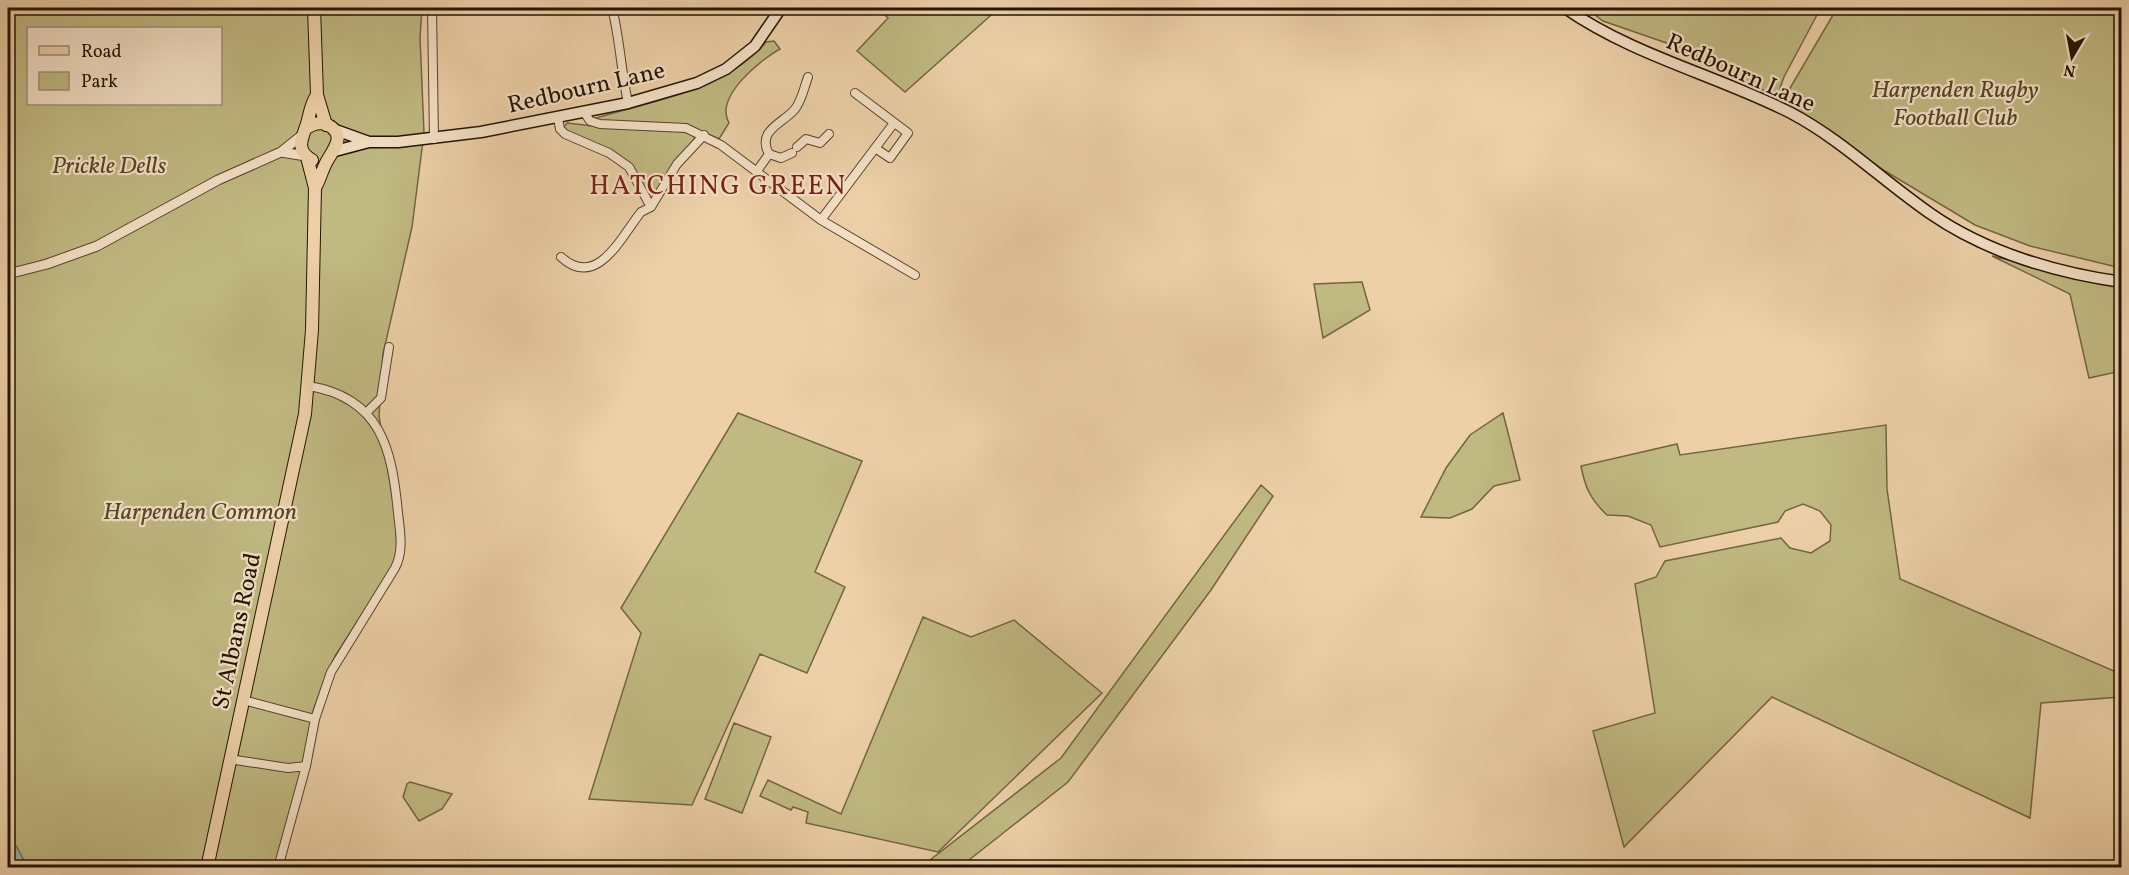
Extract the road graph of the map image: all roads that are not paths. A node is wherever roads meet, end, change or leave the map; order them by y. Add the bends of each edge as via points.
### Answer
1 (314, 8) edge
2 (432, 8) edge
3 (612, 8) edge
4 (782, 8) edge
5 (1565, 8) edge
6 (808, 77) dead end
7 (855, 93) dead end
8 (317, 94) junction
9 (628, 103) junction
10 (584, 112) junction
11 (558, 118) junction
12 (894, 123) junction
13 (329, 127) junction
14 (303, 132) junction
15 (829, 134) dead end
16 (704, 135) junction
17 (434, 139) junction
18 (369, 142) junction
19 (875, 148) junction
20 (281, 152) junction
21 (769, 154) junction
22 (332, 155) junction
23 (306, 156) junction
24 (757, 171) junction
25 (315, 188) junction
26 (651, 207) junction
27 (821, 220) junction
28 (561, 256) dead end
29 (8, 274) edge
30 (915, 275) dead end
31 (2121, 282) edge
32 (389, 347) dead end
33 (309, 386) junction
34 (366, 413) junction
35 (243, 700) junction
36 (315, 719) junction
37 (229, 759) junction
38 (306, 766) junction
39 (207, 867) edge
40 (278, 867) edge

1 - 8 main road, St Albans Road
2 - 17 street
3 - 9 street via 620,36 621,70
4 - 9 main road, Redbourn Lane via 755,46 726,69 697,83
5 - 31 main road, Redbourn Lane via 1634,48 1807,122 1930,213 1970,237 2041,263
6 - 21 street via 797,106 768,134 765,143
7 - 12 street
8 - 13 main road, St Albans Road
8 - 14 main road, St Albans Road
9 - 10 main road, Redbourn Lane
10 - 11 main road, Redbourn Lane
10 - 16 street via 590,121 600,124 686,128
11 - 17 main road, Redbourn Lane
11 - 26 street via 565,134 609,153 629,167
12 - 19 street
12 - 19 street via 908,133 890,158
13 - 14 main road via 315,123
13 - 18 main road, Redbourn Lane
13 - 22 main road, St Albans Road via 338,140
14 - 20 street
14 - 23 main road, St Albans Road via 300,146
15 - 21 street via 820,143 806,139 781,158
16 - 24 street
16 - 26 street via 677,164
17 - 18 main road, Redbourn Lane
18 - 22 main road, Redbourn Lane
19 - 27 street
20 - 23 street
20 - 29 street via 218,180 97,246
21 - 24 street
22 - 23 main road via 317,161
22 - 25 main road, St Albans Road
23 - 25 main road, St Albans Road
24 - 27 street
25 - 33 main road, St Albans Road
26 - 28 street via 641,212 600,263 589,268 575,267
27 - 30 street
32 - 34 street via 381,398
33 - 34 street via 329,389
33 - 35 main road, St Albans Road
34 - 36 street via 384,436 396,484 401,552 336,663
35 - 36 street
35 - 37 main road, St Albans Road
36 - 38 street
37 - 38 street via 288,768
37 - 39 main road, St Albans Road
38 - 40 street

